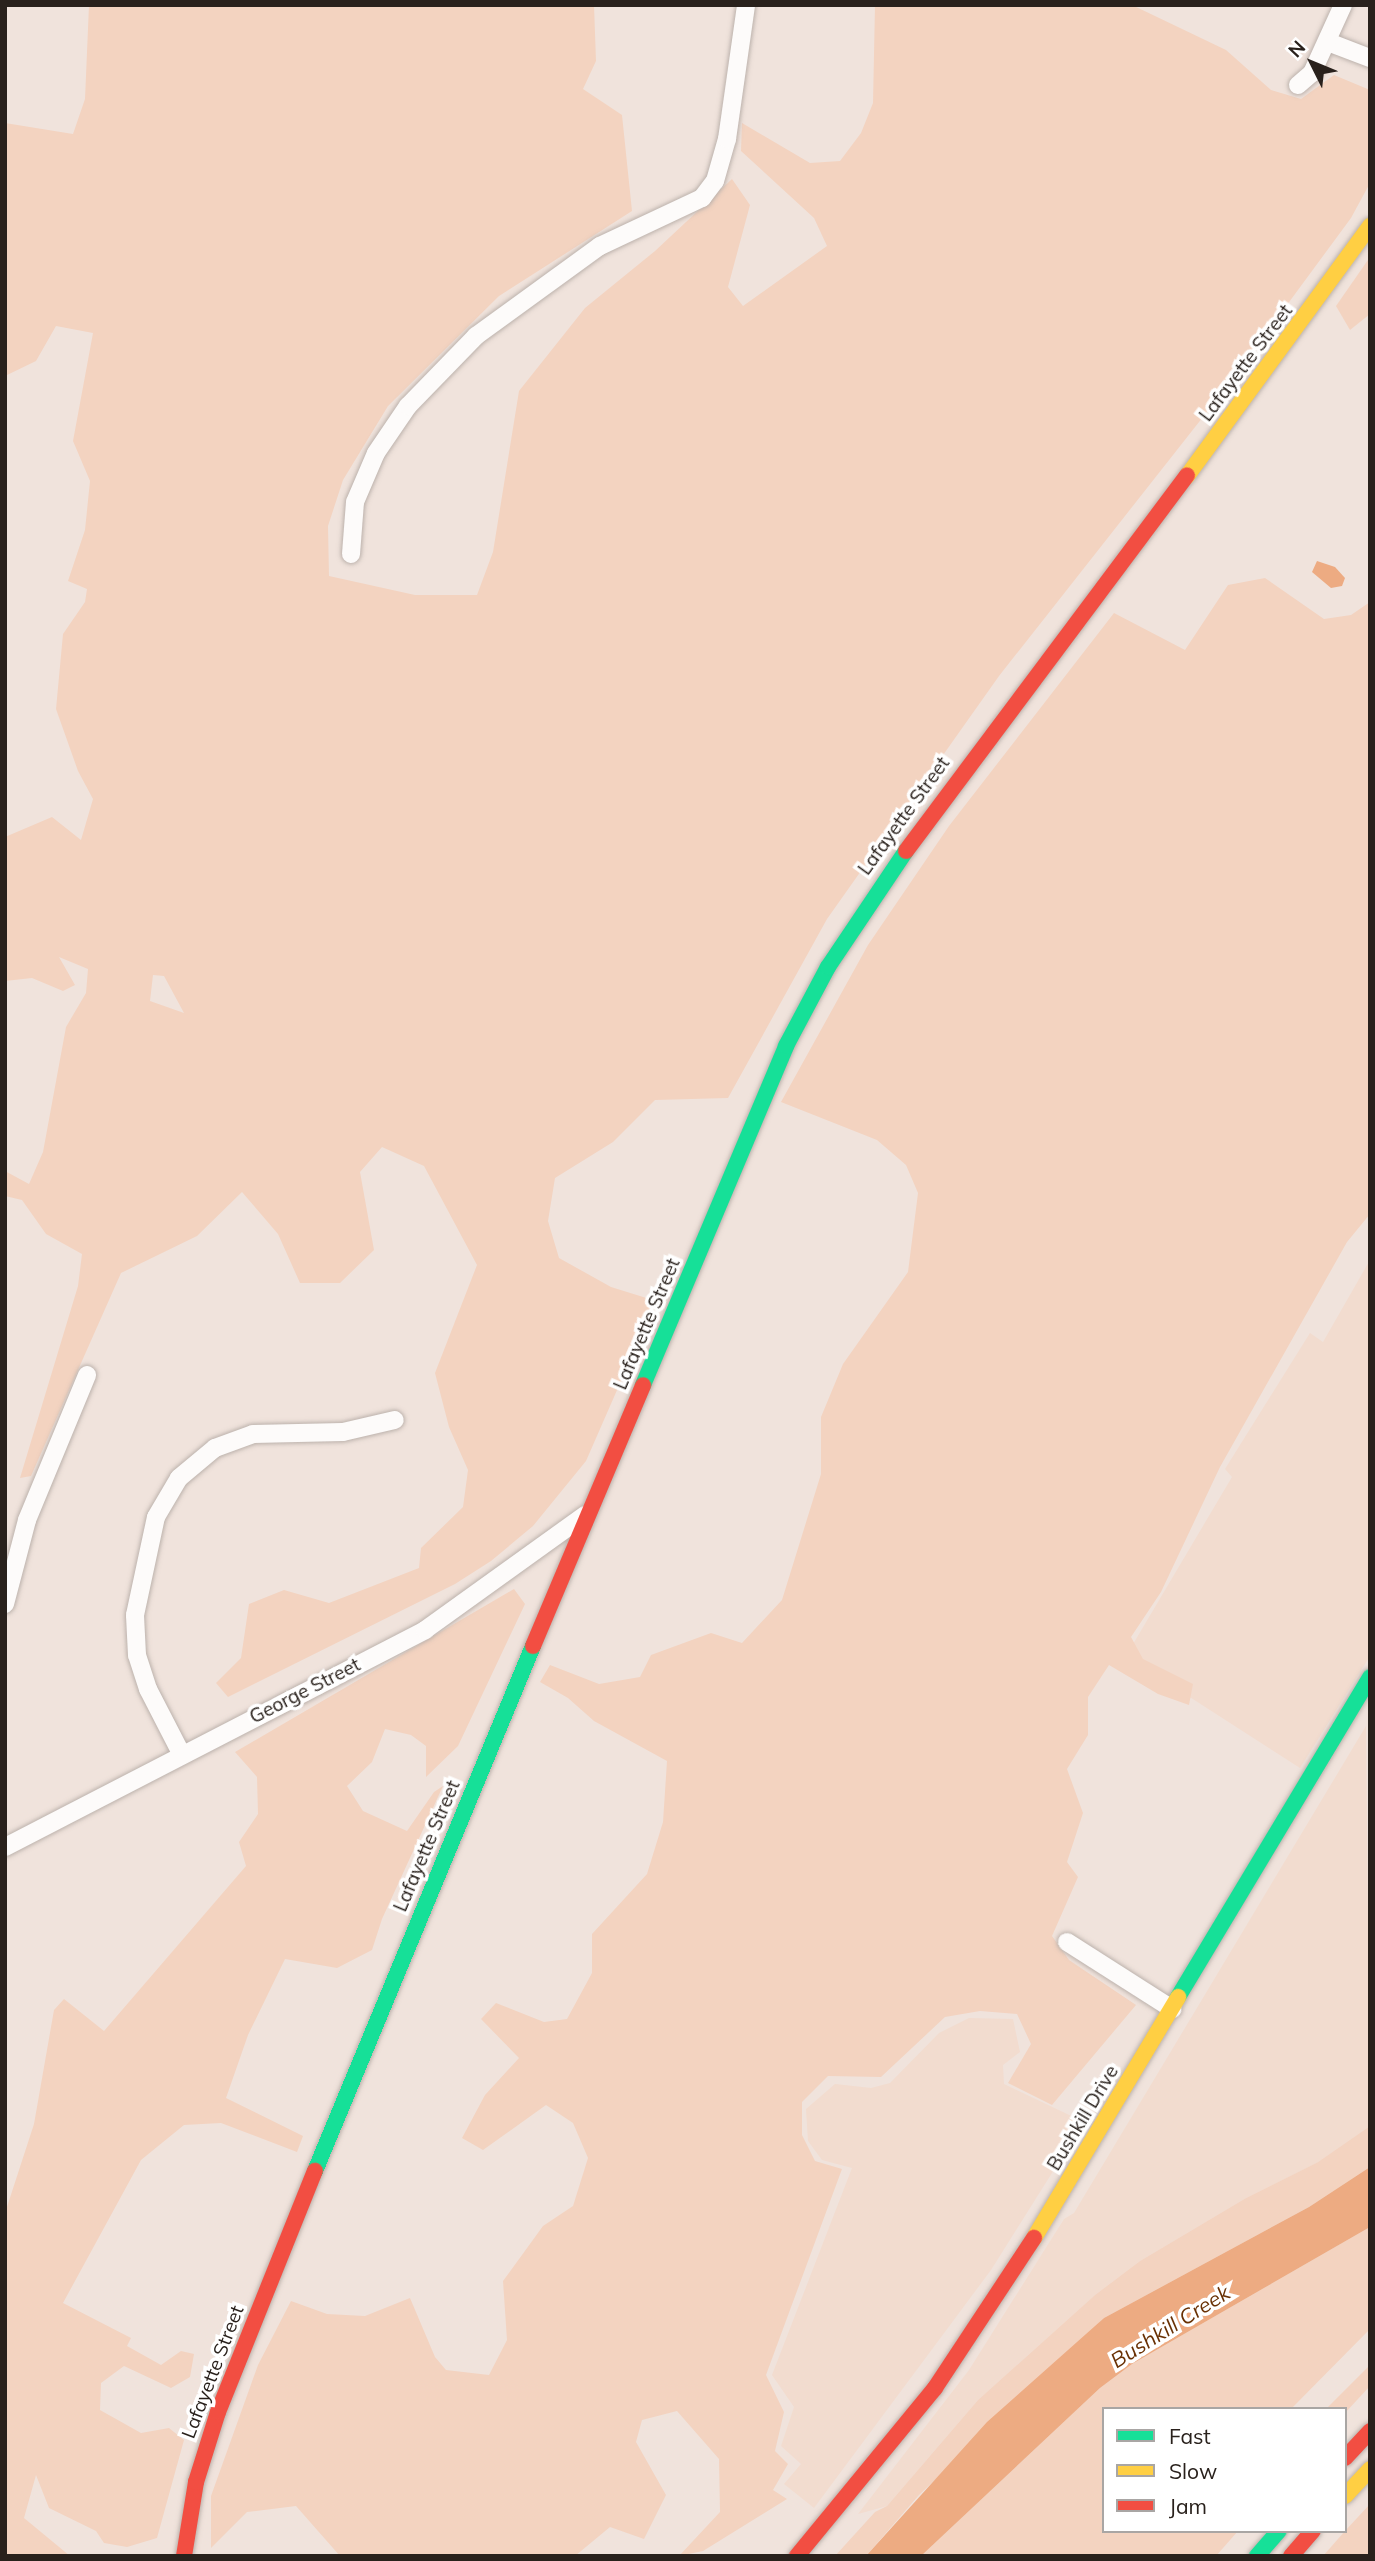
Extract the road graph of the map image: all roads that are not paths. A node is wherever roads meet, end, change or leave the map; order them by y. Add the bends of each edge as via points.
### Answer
1 (746, 5) edge
2 (1343, 5) edge
3 (1328, 42) junction
4 (1370, 58) edge
5 (1298, 85) dead end
6 (1370, 226) edge
7 (351, 554) dead end
8 (87, 1374) dead end
9 (395, 1420) dead end
10 (591, 1511) junction
11 (5, 1604) edge
12 (1370, 1677) edge
13 (182, 1755) junction
14 (5, 1847) edge
15 (1067, 1942) dead end
16 (1172, 2009) junction
17 (1370, 2431) edge
18 (1347, 2456) edge
19 (1370, 2469) edge
20 (1347, 2494) edge
21 (1277, 2533) edge
22 (1311, 2533) edge
23 (184, 2556) edge
24 (797, 2556) edge
25 (1257, 2556) edge
26 (1291, 2556) edge

1 - 7 street via 727,139 715,181 702,198 600,246 476,336 395,421 376,453 355,502
2 - 3 street
3 - 4 street
3 - 5 street via 1312,73
6 - 10 main road, Lafayette Street via 1311,312 936,805 828,967 782,1057
8 - 11 street via 27,1520
9 - 13 street via 344,1432 253,1434 215,1448 179,1478 156,1517 135,1615 137,1655 148,1689
10 - 13 street, George Street via 425,1630
10 - 23 main road, Lafayette Street via 390,1984 218,2412 196,2482
12 - 16 main road, Bushkill Drive
13 - 14 street, George Street
15 - 16 street
16 - 24 main road, Bushkill Drive via 967,2344
17 - 18 main road
19 - 20 main road
21 - 25 main road
22 - 26 main road

